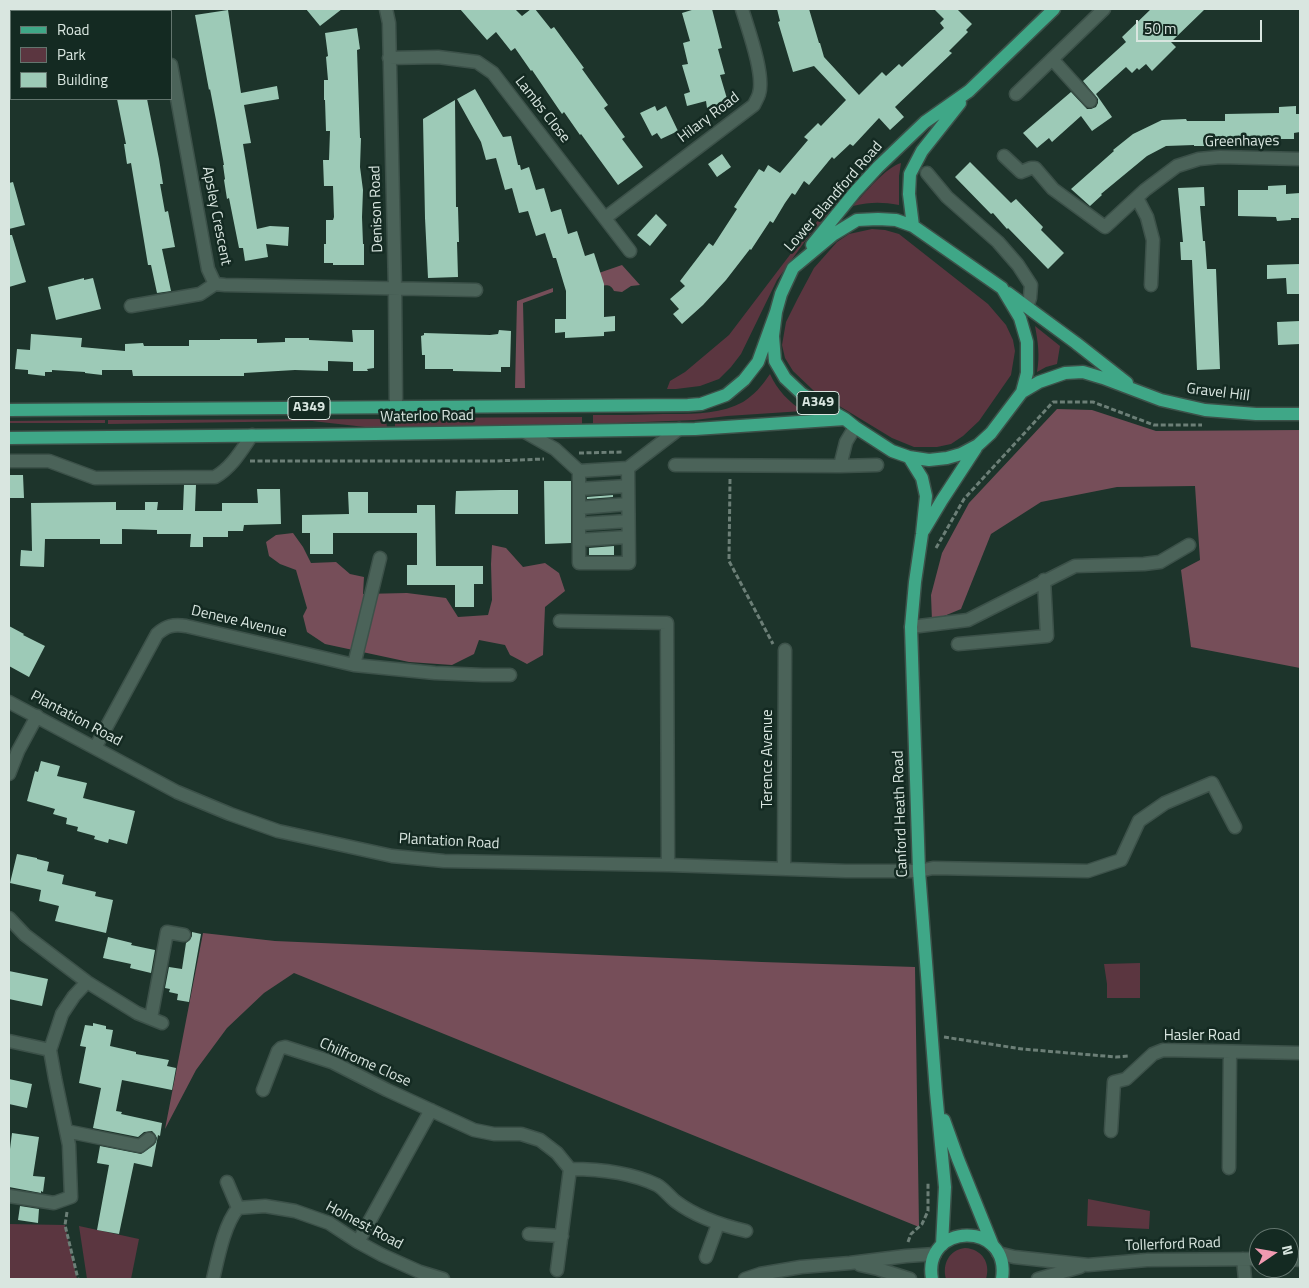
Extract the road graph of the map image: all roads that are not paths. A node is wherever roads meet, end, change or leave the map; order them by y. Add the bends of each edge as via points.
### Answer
1 (386, 9) edge
2 (742, 9) edge
3 (1054, 9) edge
4 (1104, 9) edge
5 (389, 58) junction
6 (1052, 59) junction
7 (172, 71) edge
8 (969, 91) junction
9 (1016, 94) dead end
10 (1090, 101) dead end
11 (1004, 156) dead end
12 (1300, 158) edge
13 (927, 173) dead end
14 (1137, 198) junction
15 (605, 218) junction
16 (913, 226) junction
17 (630, 251) dead end
18 (793, 268) junction
19 (215, 284) junction
20 (1151, 285) dead end
21 (395, 288) junction
22 (1002, 288) junction
23 (476, 290) dead end
24 (131, 306) dead end
25 (1028, 307) junction
26 (776, 312) junction
27 (1134, 390) junction
28 (1022, 392) junction
29 (396, 408) junction
30 (9, 410) edge
31 (1300, 414) edge
32 (850, 423) junction
33 (679, 429) junction
34 (525, 432) junction
35 (252, 435) junction
36 (9, 438) edge
37 (978, 445) junction
38 (908, 457) junction
39 (9, 461) edge
40 (876, 464) dead end
41 (675, 465) dead end
42 (840, 466) junction
43 (628, 468) junction
44 (579, 471) junction
45 (628, 486) junction
46 (579, 489) junction
47 (628, 504) junction
48 (579, 508) junction
49 (628, 521) junction
50 (579, 524) junction
51 (922, 534) junction
52 (628, 537) junction
53 (579, 540) junction
54 (1189, 545) dead end
55 (380, 558) dead end
56 (1044, 580) junction
57 (560, 620) dead end
58 (911, 627) junction
59 (958, 644) dead end
60 (785, 650) road end
61 (354, 665) junction
62 (510, 676) dead end
63 (9, 702) edge
64 (37, 716) junction
65 (95, 748) junction
66 (9, 774) edge
67 (1235, 827) dead end
68 (668, 865) junction
69 (784, 869) junction
70 (920, 871) junction
71 (9, 918) edge
72 (184, 935) dead end
73 (87, 982) junction
74 (9, 1041) edge
75 (50, 1050) junction
76 (1230, 1052) junction
77 (1300, 1053) edge
78 (263, 1090) dead end
79 (936, 1092) junction
80 (431, 1110) junction
81 (66, 1131) junction
82 (1112, 1131) dead end
83 (149, 1139) dead end
84 (1229, 1168) dead end
85 (570, 1170) junction
86 (227, 1182) dead end
87 (9, 1196) edge
88 (238, 1208) junction
89 (718, 1224) junction
90 (746, 1232) dead end
91 (529, 1234) dead end
92 (562, 1236) junction
93 (358, 1242) junction
94 (939, 1250) junction
95 (996, 1250) junction
96 (706, 1257) dead end
97 (1243, 1259) junction
98 (1249, 1259) edge
99 (850, 1263) junction
100 (1088, 1265) junction
101 (558, 1270) dead end
102 (213, 1279) edge
103 (440, 1279) edge
104 (746, 1279) edge
105 (910, 1279) edge
106 (932, 1279) edge
107 (1002, 1279) edge
108 (1038, 1279) edge
109 (1245, 1279) edge

1 - 5 street, Denison Road
2 - 15 street, Hilary Road via 759,68 759,94 754,105
3 - 8 main road, Lower Blandford Road
4 - 6 street
5 - 15 street, Lambs Close via 438,57 477,62 493,73
5 - 21 street, Denison Road
6 - 9 street
6 - 10 street
7 - 19 street, Apsley Crescent via 208,269
8 - 16 main road, Lower Blandford Road via 922,151 910,174
8 - 18 main road, Lower Blandford Road via 925,122 878,167
11 - 14 street, Greenhayes via 1021,172 1035,168 1053,189 1105,227
12 - 14 street, Greenhayes via 1199,159 1177,166
13 - 25 street via 947,197 998,242 1018,265 1031,285
14 - 20 street via 1147,216 1153,240
15 - 17 street, Lambs Close
16 - 18 main road, A349 via 878,218 856,220
16 - 22 main road, A349
18 - 26 main road, A349
19 - 21 street, Apsley Crescent
19 - 24 street via 200,294
21 - 23 street, Apsley Crescent
21 - 29 street, Denison Road
22 - 25 main road, Gravel Hill / A349
22 - 28 main road, A349 via 1020,318 1027,342 1027,372
25 - 27 main road, Gravel Hill / A349
26 - 29 main road, Waterloo Road / A349 via 758,362 744,380 726,395 700,404
26 - 32 main road, A349 via 772,336 774,361 785,378 802,394
27 - 28 main road, Gravel Hill / A349 via 1083,372 1065,373
27 - 31 main road, Gravel Hill / A349 via 1205,410
28 - 37 main road, A349
29 - 30 main road, Waterloo Road / A349
32 - 33 main road, Waterloo Road / A349
32 - 38 main road, A349 via 892,451
32 - 42 street
33 - 34 main road, Waterloo Road / A349
33 - 43 street
34 - 35 main road, Waterloo Road / A349
34 - 44 street via 555,449
35 - 36 main road, Waterloo Road / A349
35 - 39 street via 234,461 215,477 95,478 49,461
37 - 38 main road, A349 via 947,458
37 - 51 main road, Canford Heath Road
38 - 51 main road, Canford Heath Road via 922,478 926,496
40 - 42 street
41 - 42 street
43 - 44 street
43 - 45 street
44 - 46 street
45 - 46 street
45 - 47 street
46 - 48 street
47 - 48 street
47 - 49 street
48 - 50 street
49 - 50 street
49 - 52 street
50 - 53 street
51 - 58 main road, Canford Heath Road
52 - 53 street
52 - 53 street via 628,563 579,563
54 - 56 street via 1160,562 1075,566
55 - 61 street
56 - 58 street via 968,620
56 - 59 street via 1047,636
57 - 68 street via 667,623
58 - 70 main road, Canford Heath Road
60 - 69 street, Terence Avenue
61 - 62 street, Deneve Avenue
61 - 65 street, Deneve Avenue via 186,626 175,624 165,627 150,645
63 - 64 street, Plantation Road
64 - 65 street, Plantation Road
64 - 66 street
65 - 68 street, Plantation Road via 177,792 278,832 392,856 444,861
67 - 70 street, Plantation Road via 1212,783 1165,803 1139,821 1121,860 1088,871 933,868
68 - 69 street, Plantation Road
69 - 70 street, Plantation Road
70 - 79 main road, Canford Heath Road
71 - 73 street via 25,935
72 - 73 street via 167,932 156,1021
73 - 75 street via 62,1014
74 - 75 street
75 - 81 street
76 - 77 street, Hasler Road
76 - 82 street, Hasler Road via 1163,1050 1153,1054 1126,1079 1114,1082
76 - 84 street
78 - 80 street, Chilfrome Close via 278,1052 285,1047 332,1062
79 - 94 main road, Canford Heath Road via 945,1187
79 - 95 main road, Canford Heath Road via 952,1143
80 - 85 street, Chilfrome Close via 474,1130 521,1134 540,1140 557,1153
80 - 93 street
81 - 83 street via 140,1146
81 - 87 street via 70,1197 54,1203
85 - 89 street via 595,1169 628,1174 660,1186 695,1214
85 - 92 street
86 - 88 street
88 - 93 street, Holnest Road via 265,1206 295,1211 329,1223
88 - 102 street via 218,1255
89 - 90 street
89 - 96 street
91 - 92 street
92 - 101 street
93 - 103 street, Holnest Road
94 - 95 main road via 951,1238 962,1235 984,1239
94 - 99 street
94 - 106 main road, Canford Heath Road via 932,1263
95 - 100 street, Tollerford Road via 1014,1257
95 - 107 main road, Canford Heath Road via 1002,1262
97 - 98 street, Tollerford Road
97 - 100 street, Tollerford Road via 1147,1260
97 - 109 street
99 - 104 street via 801,1266
99 - 105 street
100 - 108 street, Tollerford Road

